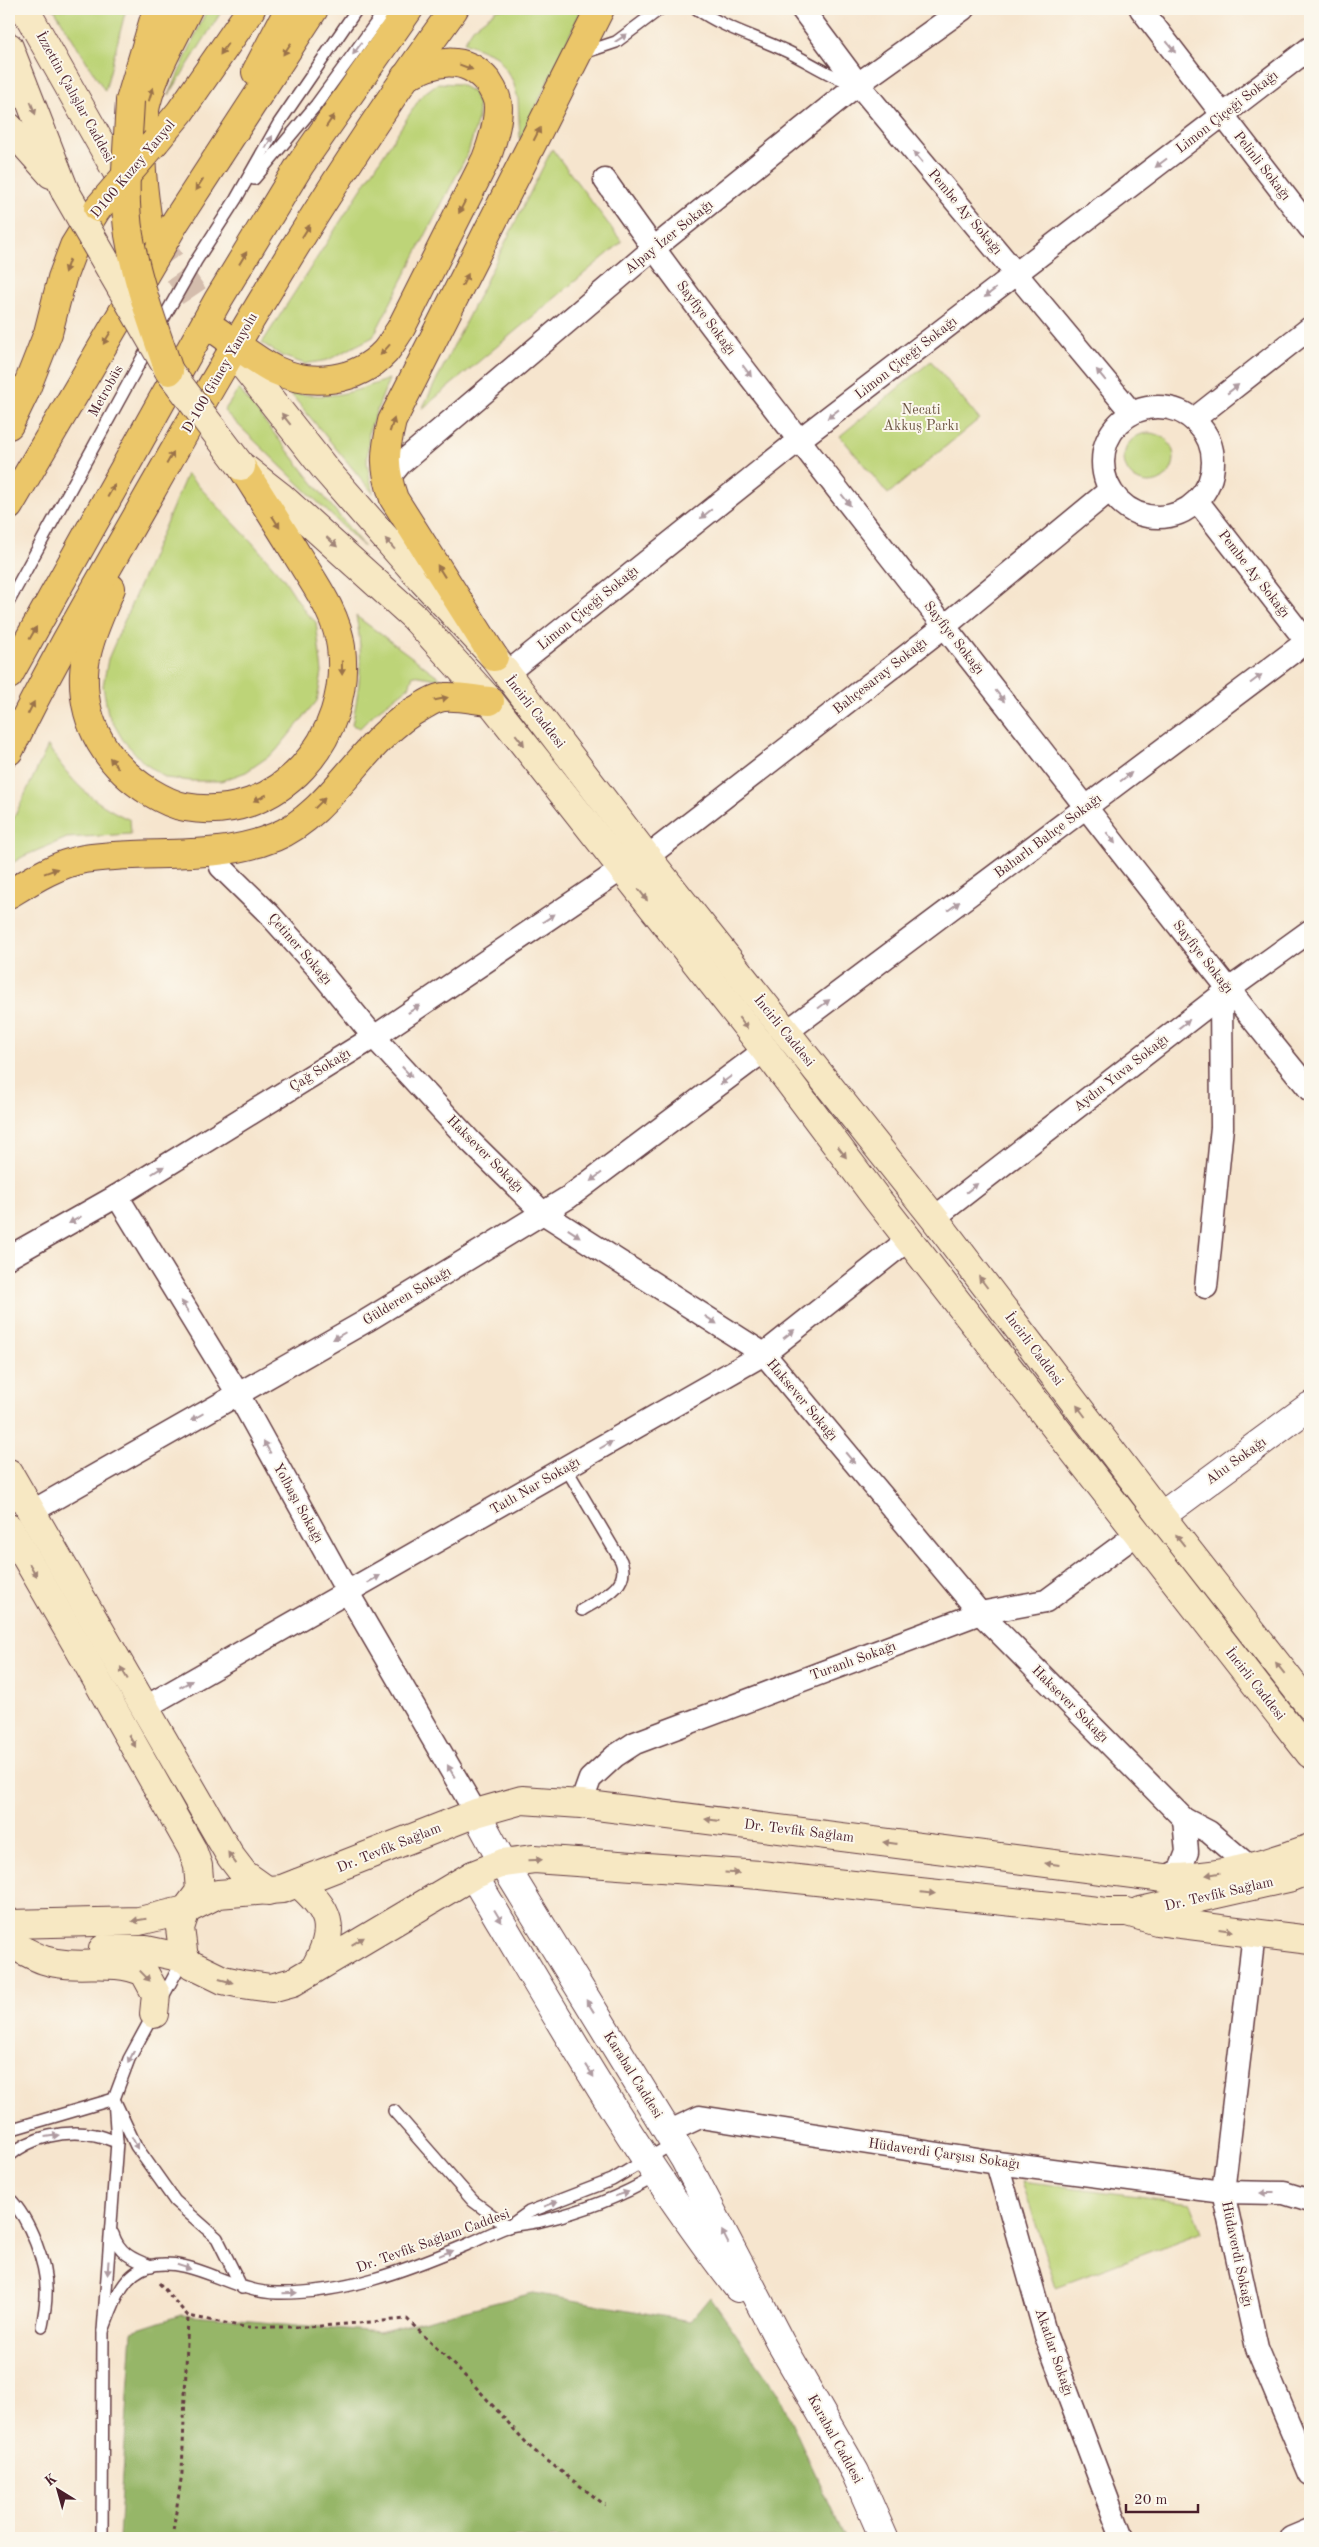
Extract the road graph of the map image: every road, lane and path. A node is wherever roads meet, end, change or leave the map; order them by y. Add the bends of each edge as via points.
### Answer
1 (25, 9) edge
2 (157, 9) edge
3 (188, 9) edge
4 (251, 9) edge
5 (289, 9) edge
6 (314, 9) edge
7 (357, 9) edge
8 (386, 9) edge
9 (409, 9) edge
10 (454, 9) edge
11 (467, 9) edge
12 (600, 9) edge
13 (660, 9) edge
14 (697, 9) edge
15 (802, 9) edge
16 (963, 9) edge
17 (1141, 9) edge
18 (9, 47) edge
19 (1310, 48) edge
20 (576, 56) junction
21 (404, 78) junction
22 (858, 84) junction
23 (1223, 116) junction
24 (237, 126) junction
25 (9, 127) edge
26 (605, 180) dead end
27 (65, 191) junction
28 (236, 200) junction
29 (1310, 228) edge
30 (653, 249) junction
31 (1015, 273) junction
32 (1310, 328) edge
33 (217, 331) tunnel mouth
34 (244, 366) dead end
35 (169, 371) junction
36 (1132, 413) junction
37 (1194, 419) junction
38 (9, 425) edge
39 (799, 440) junction
40 (242, 466) junction
41 (387, 480) junction
42 (1110, 490) junction
43 (1198, 502) junction
44 (9, 506) edge
45 (129, 531) junction
46 (9, 601) edge
47 (945, 626) junction
48 (1309, 642) edge
49 (500, 666) junction
50 (9, 675) edge
51 (490, 702) junction
52 (9, 751) edge
53 (1086, 806) junction
54 (647, 858) junction
55 (221, 867) dead end
56 (622, 869) junction
57 (9, 894) edge
58 (1310, 931) edge
59 (1224, 993) junction
60 (785, 1033) junction
61 (374, 1037) junction
62 (765, 1050) junction
63 (1310, 1090) edge
64 (117, 1196) junction
65 (543, 1212) junction
66 (934, 1218) junction
67 (909, 1239) junction
68 (9, 1257) edge
69 (1206, 1287) dead end
70 (764, 1354) junction
71 (238, 1394) junction
72 (1309, 1410) edge
73 (566, 1468) junction
74 (9, 1473) edge
75 (31, 1512) junction
76 (1161, 1516) junction
77 (9, 1528) edge
78 (1137, 1534) junction
79 (348, 1593) junction
80 (582, 1610) dead end
81 (980, 1614) junction
82 (1310, 1706) edge
83 (144, 1708) junction
84 (1310, 1754) edge
85 (582, 1804) junction
86 (476, 1813) junction
87 (1184, 1818) junction
88 (1310, 1848) edge
89 (503, 1863) junction
90 (1251, 1868) junction
91 (1310, 1870) edge
92 (473, 1874) junction
93 (1164, 1878) junction
94 (298, 1883) junction
95 (268, 1890) junction
96 (186, 1910) junction
97 (1127, 1912) junction
98 (1254, 1934) junction
99 (11, 1939) edge
100 (1310, 1940) edge
101 (184, 1958) junction
102 (316, 1966) junction
103 (154, 2014) junction
104 (114, 2099) junction
105 (394, 2112) dead end
106 (9, 2130) edge
107 (671, 2138) junction
108 (117, 2142) junction
109 (9, 2156) edge
110 (997, 2162) junction
111 (651, 2168) junction
112 (1223, 2192) junction
113 (9, 2198) edge
114 (1310, 2201) edge
115 (111, 2227) junction
116 (508, 2227) junction
117 (148, 2266) junction
118 (242, 2288) junction
119 (188, 2316) junction
120 (42, 2326) dead end
121 (103, 2331) junction
122 (780, 2342) junction
123 (1310, 2474) edge
124 (605, 2505) dead end
125 (1310, 2530) edge
126 (102, 2538) edge
127 (172, 2538) edge
128 (884, 2538) edge
129 (1122, 2538) edge
130 (1290, 2538) edge

1 -> 3 main road, İzzettin Çalışlar Caddesi via 152,233 141,180 144,114
2 - 35 main road, bridge via 130,102 126,184 129,235 139,280
4 -> 38 main road, D100 Kuzey Yanyol, bridge via 180,112 98,208 74,246 48,333
5 - 24 main road via 246,94
6 -> 24 main road
28 -> 7 lane, Metrobüs via 279,123
8 -> 28 lane, Metrobüs via 316,105
50 -> 9 main road via 218,300 300,164
10 - 21 main road, D-100 Güney Yanyolu
11 - 21 main road
12 - 20 main road
20 -> 13 lane via 616,42
14 - 22 lane via 729,29 785,50 838,78
15 - 22 street, Pembe Ay Sokağı
16 - 22 street, Alpay İzer Sokağı
17 -> 23 street, Pelinli Sokağı
18 -> 27 main road
19 - 23 street, Limon Çiçeği Sokağı
41 -> 20 main road via 384,454 392,421
21 -> 33 main road via 437,63 465,64 480,73 492,88 498,106 493,141 486,159 400,330 385,352 361,370 336,379 311,380 274,370
45 -> 21 main road, D-100 Güney Yanyolu via 243,332
22 - 30 street, Alpay İzer Sokağı
31 -> 22 street, Pembe Ay Sokağı
23 - 29 street, Pelinli Sokağı
23 -> 31 street, Limon Çiçeği Sokağı
24 -> 44 main road via 176,221
25 - 27 main road
26 - 30 street, Sayfiye Sokağı
27 - 35 main road, İncirli Caddesi, bridge
28 - 46 lane, Metrobüs via 196,261
30 -> 39 street, Sayfiye Sokağı
30 - 41 street, Alpay İzer Sokağı via 400,464
36 -> 31 street, Pembe Ay Sokağı
31 -> 39 street, Limon Çiçeği Sokağı
37 -> 32 street
49 -> 34 main road, İncirli Caddesi via 333,478
35 - 40 main road, İncirli Caddesi, bridge
36 - 37 street via 1164,407 1180,410
36 - 42 street via 1120,422 1105,447 1104,477
37 - 43 street via 1206,433 1213,450 1214,469
39 -> 47 street, Sayfiye Sokağı
39 -> 49 street, Limon Çiçeği Sokağı
40 -> 45 main road via 319,590 334,620 341,646 342,674 339,702 316,753 294,777 249,803 224,808 184,807 160,798 116,767 98,741 86,708 84,673 92,636
40 -> 51 main road, İncirli Caddesi via 280,496 413,616
49 -> 41 main road via 394,500
42 - 43 street via 1120,504 1151,518 1184,512
42 - 47 street, Bahçesaray Sokağı
43 - 48 street, Pembe Ay Sokağı
52 -> 45 main road, D-100 Güney Yanyolu via 51,668
47 -> 53 street, Sayfiye Sokağı
47 - 54 street, Bahçesaray Sokağı
53 -> 48 street, Baharlı Bahçe Sokağı
49 - 54 main road, İncirli Caddesi
51 -> 56 main road, İncirli Caddesi
57 -> 51 main road via 41,874 82,859 210,852 276,837 300,823 381,736 406,715 444,696
53 -> 59 street, Sayfiye Sokağı
60 -> 53 street, Baharlı Bahçe Sokağı
54 - 60 main road, İncirli Caddesi
55 - 61 street, Çetiner Sokağı via 302,950
61 -> 56 street, Çağ Sokağı
56 -> 62 main road, İncirli Caddesi
58 - 59 street, Aydın Yuva Sokağı
59 - 63 street, Sayfiye Sokağı
66 -> 59 street, Aydın Yuva Sokağı
59 - 69 street via 1222,1127
60 - 66 main road, İncirli Caddesi
64 -> 61 street, Çağ Sokağı
61 -> 65 street, Haksever Sokağı via 471,1142
62 -> 65 street, Gülderen Sokağı via 569,1197
62 -> 67 main road, İncirli Caddesi
64 -> 68 street, Çağ Sokağı
71 -> 64 street, Yolbaşı Sokağı
65 -> 70 street, Haksever Sokağı
65 -> 71 street, Gülderen Sokağı via 366,1321
76 -> 66 main road, İncirli Caddesi
70 -> 67 street, Tatlı Nar Sokağı
67 - 78 main road, İncirli Caddesi
73 -> 70 street, Tatlı Nar Sokağı
70 -> 81 street, Haksever Sokağı
71 -> 75 street, Gülderen Sokağı
79 -> 71 street, Yolbaşı Sokağı
72 - 76 street, Ahu Sokağı
79 -> 73 street, Tatlı Nar Sokağı
73 - 80 lane via 621,1561 624,1572 616,1588
74 - 75 main road
83 -> 75 main road
76 - 78 main road
82 -> 76 main road, İncirli Caddesi
77 -> 96 main road via 192,1849 198,1866 200,1891
78 - 81 street, Turanlı Sokağı via 1046,1601
78 - 84 main road, İncirli Caddesi
83 -> 79 street, Tatlı Nar Sokağı
86 -> 79 street, Yolbaşı Sokağı
81 - 85 street, Turanlı Sokağı via 635,1743 590,1779
81 - 87 street, Haksever Sokağı
95 -> 83 main road via 244,1874 231,1858
85 - 86 main road, Dr. Tevfik Sağlam via 522,1800
93 -> 85 main road, Dr. Tevfik Sağlam
86 - 89 street, Karabal Caddesi
86 - 94 main road, Dr. Tevfik Sağlam
87 - 90 street, Haksever Sokağı via 1209,1832
87 - 93 street via 1187,1852 1180,1870
88 - 90 main road, Dr. Tevfik Sağlam
89 - 92 main road
89 -> 97 main road via 534,1859 760,1875
107 -> 89 street, Karabal Caddesi
90 -> 93 main road, Dr. Tevfik Sağlam
91 - 97 main road, Dr. Tevfik Sağlam via 1156,1909
102 -> 92 main road
92 -> 111 street, Karabal Caddesi
94 - 95 main road
94 - 102 main road via 318,1901 326,1916 328,1941
95 - 96 main road via 218,1894
96 -> 99 main road via 138,1921
96 - 101 main road via 180,1928
97 -> 98 main road via 1157,1921
98 - 100 main road
98 - 112 street, Hüdaverdi Sokağı
99 - 101 main road via 146,1950
99 -> 103 main road via 45,1960 116,1963 144,1972 156,1994
101 -> 102 main road via 223,1980 272,1988 294,1982
101 - 103 lane
103 -> 104 lane via 129,2059
104 - 106 lane
104 - 108 lane
104 -> 118 lane via 136,2146 175,2201 217,2238
105 - 116 lane via 473,2201
107 - 110 street, Hüdaverdi Çarşısı Sokağı via 700,2117
107 - 111 lane
122 -> 107 street, Karabal Caddesi
109 -> 108 lane via 18,2148 41,2138 64,2135 96,2134
108 - 115 lane
110 - 112 street, Hüdaverdi Çarşısı Sokağı
110 - 129 street, Akatlar Sokağı via 1046,2336
116 -> 111 lane via 529,2212
116 -> 111 lane, Dr. Tevfik Sağlam Caddesi via 541,2221 630,2191
111 - 122 street, Karabal Caddesi via 696,2234
114 -> 112 street, Hüdaverdi Çarşısı Sokağı via 1284,2193
112 - 123 street, Hüdaverdi Sokağı via 1257,2348
113 - 120 lane via 19,2208 41,2258 47,2293
115 - 117 lane via 117,2247
115 -> 121 lane
118 -> 116 lane, Dr. Tevfik Sağlam Caddesi via 275,2293 318,2292 351,2286 391,2275
117 -> 118 lane, Dr. Tevfik Sağlam Caddesi via 174,2263
117 - 119 path
117 - 121 lane via 133,2275 119,2292
119 - 124 path via 245,2327 309,2327 407,2319 475,2386 532,2449
119 - 127 path via 182,2473
121 - 126 lane
122 - 128 street, Karabal Caddesi via 855,2472
125 - 130 street

